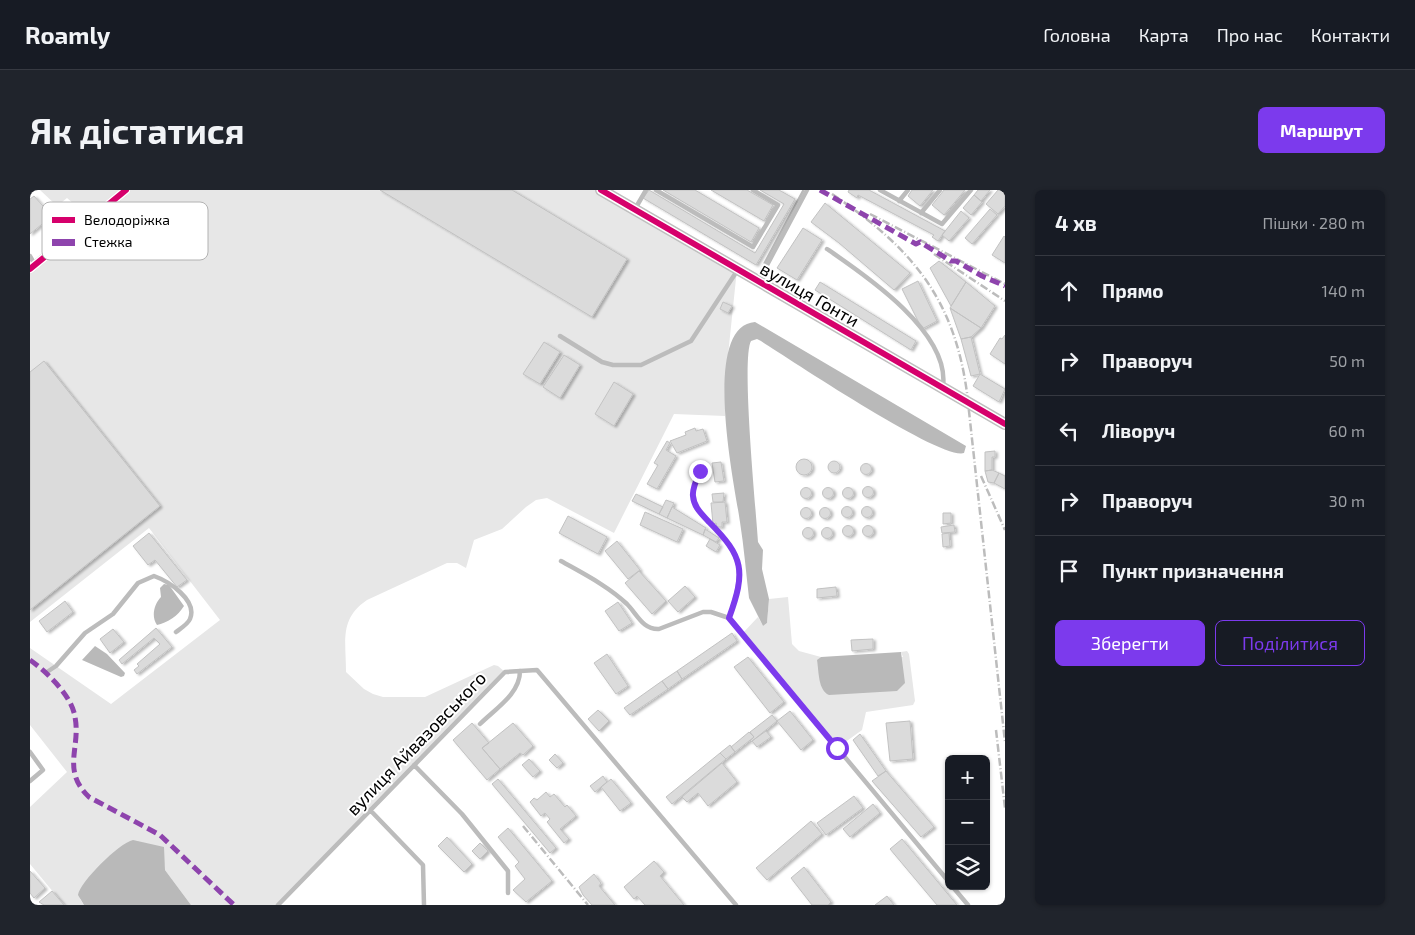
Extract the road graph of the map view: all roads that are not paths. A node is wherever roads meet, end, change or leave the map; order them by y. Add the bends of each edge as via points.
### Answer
1 (126, 190) edge
2 (601, 190) edge
3 (646, 190) edge
4 (656, 190) edge
5 (752, 190) edge
6 (807, 190) edge
7 (880, 190) edge
8 (908, 190) edge
9 (940, 190) edge
10 (971, 190) edge
11 (899, 201) junction
12 (111, 202) edge
13 (634, 210) junction
14 (921, 213) junction
15 (827, 249) dead end
16 (30, 256) edge
17 (42, 257) edge
18 (32, 265) edge
19 (737, 269) junction
20 (759, 282) junction
21 (560, 336) dead end
22 (942, 387) junction
23 (1005, 424) edge
24 (700, 471) dead end
25 (561, 561) dead end
26 (729, 618) junction
27 (176, 632) dead end
28 (520, 671) junction
29 (47, 672) dead end
30 (480, 724) dead end
31 (30, 752) edge
32 (414, 765) junction
33 (30, 781) edge
34 (370, 810) junction
35 (945, 877) edge
36 (955, 890) edge
37 (508, 893) dead end
38 (278, 905) edge
39 (424, 905) edge
40 (736, 905) edge
41 (968, 905) edge

1 - 12 street
2 - 13 street, вулиця Гонти
3 - 13 lane
4 - 5 lane via 753,247 778,205
6 - 20 lane
7 - 11 lane
8 - 11 lane
9 - 14 lane
10 - 14 lane via 942,224
11 - 14 lane
13 - 19 street, вулиця Гонти
15 - 22 lane via 875,282 924,332 941,362
16 - 18 lane
17 - 18 street
19 - 20 street, вулиця Гонти
19 - 21 lane via 716,306 690,341 641,365 602,362
20 - 22 street, вулиця Гонти
22 - 23 street, вулиця Гонти
24 - 26 lane via 692,494 694,504 729,542 738,562 739,582
25 - 26 lane via 606,587 627,604 646,627 659,629 703,612
26 - 35 lane
27 - 29 lane via 190,620 192,611 171,583 154,576 138,583 112,614 85,633
28 - 30 lane via 520,680 511,694
28 - 32 lane, вулиця Айвазовського via 505,672
28 - 40 lane via 537,670
31 - 33 lane via 43,770
32 - 34 lane, вулиця Айвазовського
32 - 37 lane via 462,814 508,871
34 - 38 lane, вулиця Айвазовського
34 - 39 lane via 423,864
36 - 41 lane

